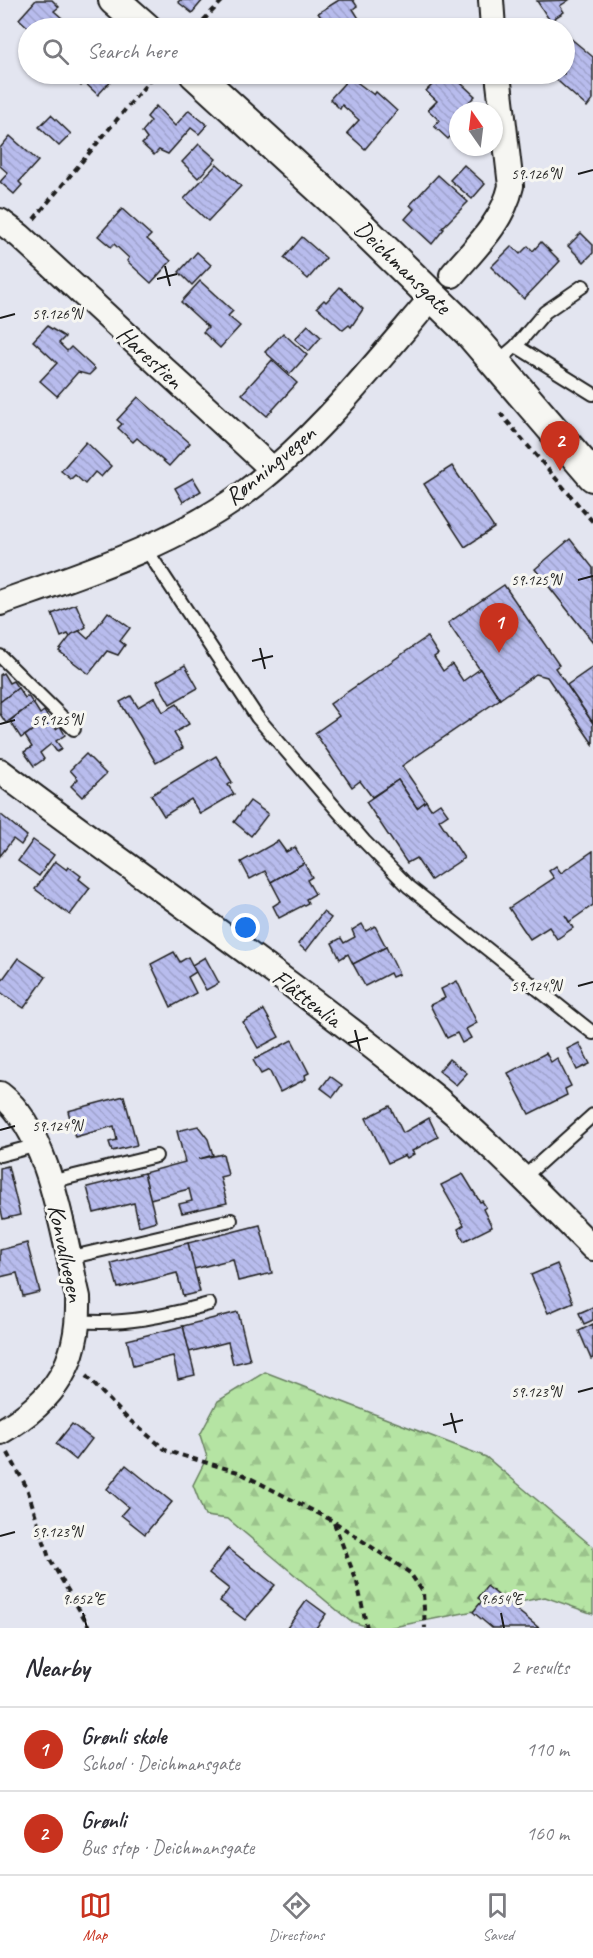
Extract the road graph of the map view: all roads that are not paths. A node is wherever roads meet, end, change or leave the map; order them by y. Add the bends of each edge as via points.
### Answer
1 (114, 0) edge
2 (491, 0) edge
3 (135, 18) edge
4 (493, 18) edge
5 (206, 84) edge
6 (499, 84) edge
7 (0, 221) edge
8 (442, 286) junction
9 (583, 286) dead end
10 (506, 355) junction
11 (593, 394) edge
12 (272, 469) junction
13 (593, 476) edge
14 (146, 549) junction
15 (0, 603) edge
16 (0, 656) edge
17 (74, 729) dead end
18 (0, 771) edge
19 (593, 1034) edge
20 (0, 1094) edge
21 (593, 1115) edge
22 (38, 1145) junction
23 (0, 1155) edge
24 (156, 1156) dead end
25 (523, 1178) junction
26 (50, 1182) junction
27 (231, 1220) dead end
28 (593, 1248) edge
29 (68, 1258) junction
30 (209, 1304) dead end
31 (79, 1321) junction
32 (3, 1441) edge

1 - 3 street
2 - 4 street
5 - 8 street, Deichmansgate via 349,214
6 - 8 street, Rønningvegen via 511,186 507,204 496,223
7 - 12 street, Harestien
8 - 10 street, Deichmansgate
8 - 12 street, Rønningvegen via 317,426
9 - 10 lane via 546,312
10 - 11 lane
10 - 13 street, Deichmansgate
12 - 14 street, Rønningvegen via 243,493
14 - 15 street, Rønningvegen
14 - 19 lane via 257,717 364,841 408,886
16 - 17 lane
18 - 25 street, Flåttenlia via 420,1084
20 - 22 street, Konvallvegen via 17,1110
21 - 25 lane
22 - 23 lane
22 - 26 street, Konvallvegen
24 - 26 lane
25 - 28 street, Flåttenlia
26 - 29 street, Konvallvegen
27 - 29 lane
29 - 31 street, Konvallvegen via 78,1297
30 - 31 lane via 156,1318
31 - 32 street, Konvallvegen via 70,1360 59,1382

